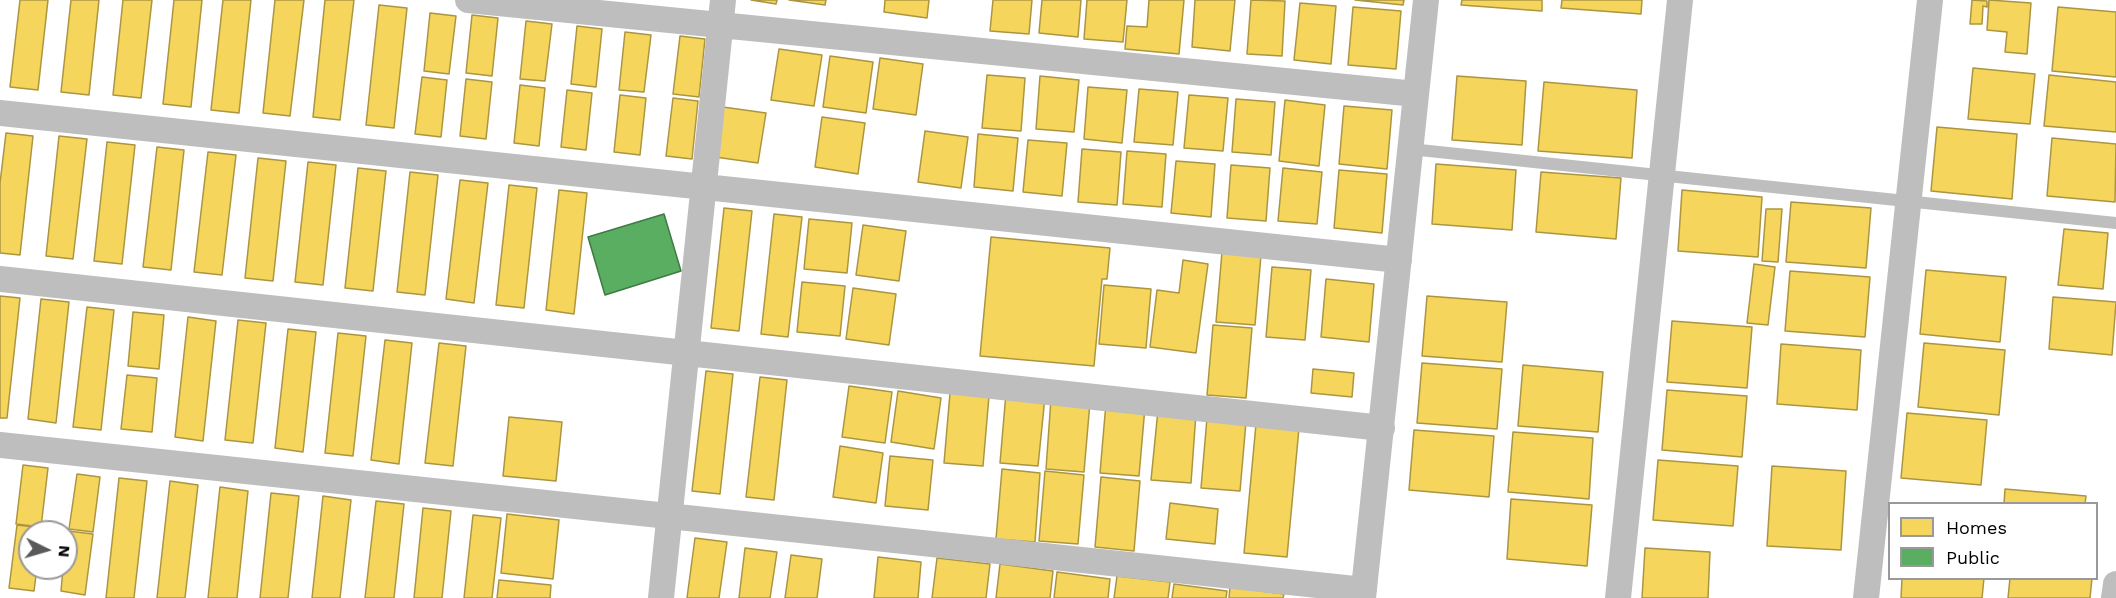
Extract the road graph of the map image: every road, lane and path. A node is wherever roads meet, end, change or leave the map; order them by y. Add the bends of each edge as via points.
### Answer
1 (468, 0) edge
2 (1426, 0) edge
3 (1680, 0) edge
4 (1930, 0) edge
5 (722, 13) edge
6 (1416, 94) junction
7 (0, 113) edge
8 (1410, 149) junction
9 (1662, 175) junction
10 (704, 187) junction
11 (1908, 201) junction
12 (2116, 223) edge
13 (1399, 260) junction
14 (0, 279) edge
15 (686, 353) junction
16 (1382, 428) junction
17 (0, 445) edge
18 (669, 516) junction
19 (2116, 584) edge
20 (1364, 594) edge
21 (661, 598) edge
22 (1618, 598) edge
23 (1866, 598) edge
24 (2114, 598) edge

1 - 5 street
2 - 6 street
3 - 9 street
4 - 11 street
5 - 6 street
5 - 10 street
6 - 8 street
7 - 10 street
8 - 9 lane
8 - 13 street
9 - 11 lane
9 - 22 street
10 - 13 street
10 - 15 street
11 - 12 lane
11 - 23 street
13 - 16 street
14 - 15 street
15 - 16 street
15 - 18 street
16 - 20 street
17 - 18 street
18 - 20 street
18 - 21 street
19 - 24 street

